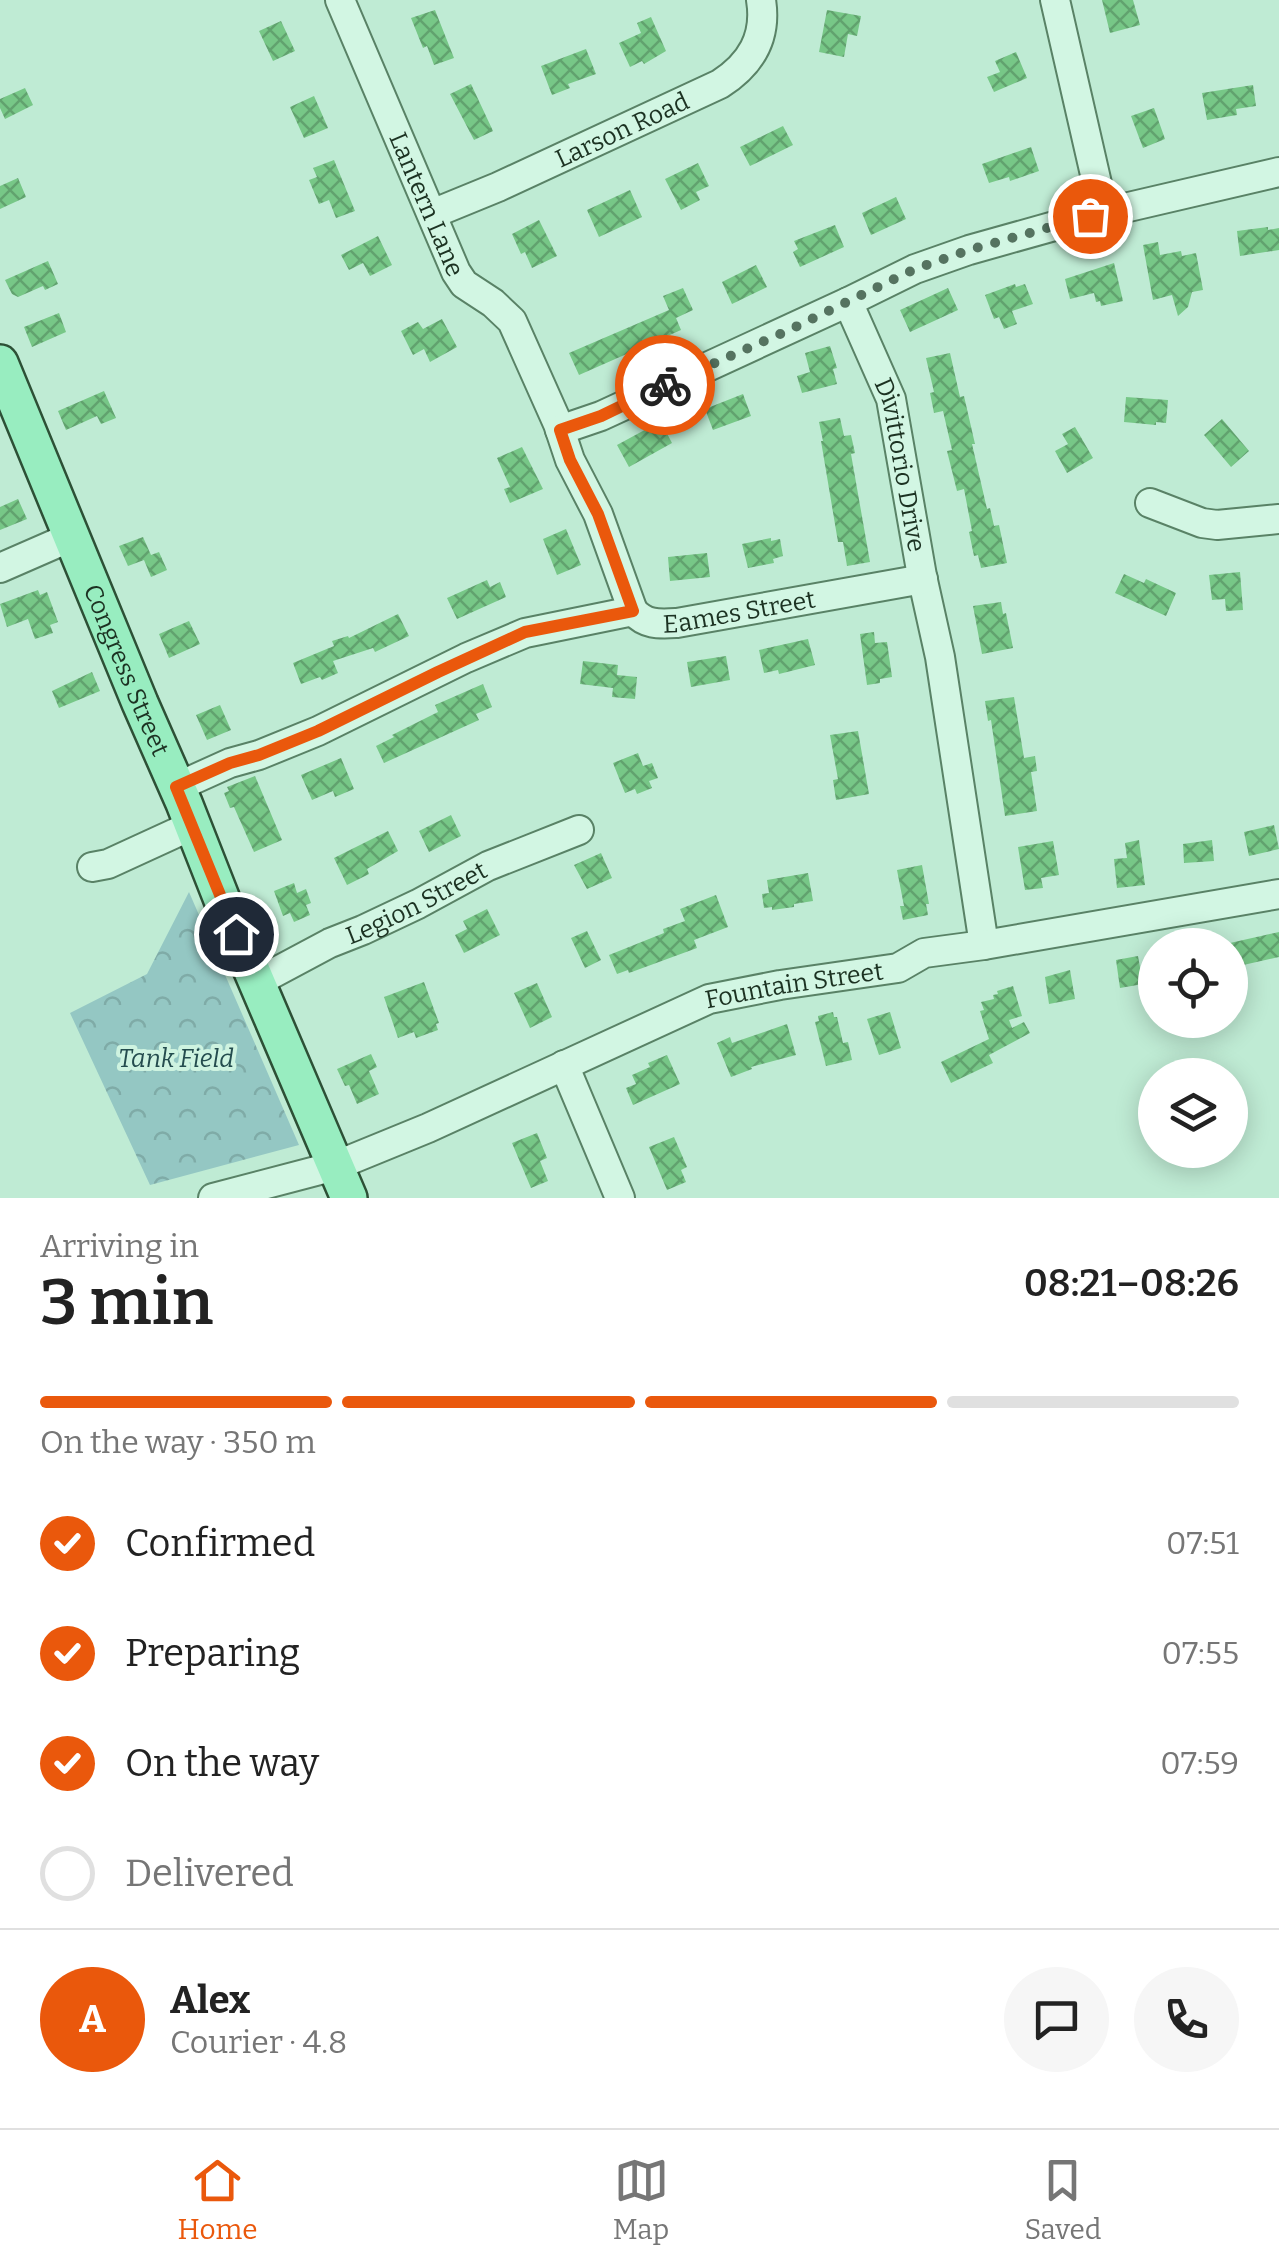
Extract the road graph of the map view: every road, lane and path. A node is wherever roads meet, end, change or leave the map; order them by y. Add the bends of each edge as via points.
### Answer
1 (340, 0) edge
2 (761, 0) edge
3 (1055, 0) edge
4 (1279, 172) edge
5 (432, 214) junction
6 (1104, 214) junction
7 (848, 302) junction
8 (0, 362) edge
9 (560, 430) junction
10 (1150, 503) dead end
11 (1279, 520) edge
12 (72, 537) junction
13 (0, 568) edge
14 (923, 579) junction
15 (633, 611) junction
16 (176, 787) junction
17 (192, 825) junction
18 (580, 830) dead end
19 (92, 868) dead end
20 (1279, 894) edge
21 (984, 945) junction
22 (257, 982) junction
23 (564, 1064) junction
24 (342, 1182) edge
25 (213, 1198) edge
26 (620, 1198) edge

1 - 5 street, Lantern Lane
2 - 5 street, Larson Road via 760,37 732,76
3 - 6 street
4 - 6 street
5 - 9 street, Lantern Lane via 464,284 512,321
6 - 7 street via 969,250
7 - 9 street
7 - 14 street, Divittorio Drive via 890,399
8 - 12 main road, Congress Street
9 - 15 street, Lantern Lane
10 - 11 street via 1217,526
12 - 13 street
12 - 16 main road, Congress Street
14 - 15 street, Eames Street via 676,623 651,624
14 - 21 street, Divittorio Drive
15 - 16 street, Eames Street via 525,632 318,731
16 - 17 main road, Congress Street
17 - 19 street
17 - 22 main road, Congress Street
18 - 22 street, Legion Street via 488,866
20 - 21 street, Fountain Street
21 - 23 street, Fountain Street via 924,953 898,968 709,999
22 - 24 main road, Congress Street
23 - 24 street, Fountain Street via 428,1128
23 - 26 street
24 - 25 street, Fountain Street

